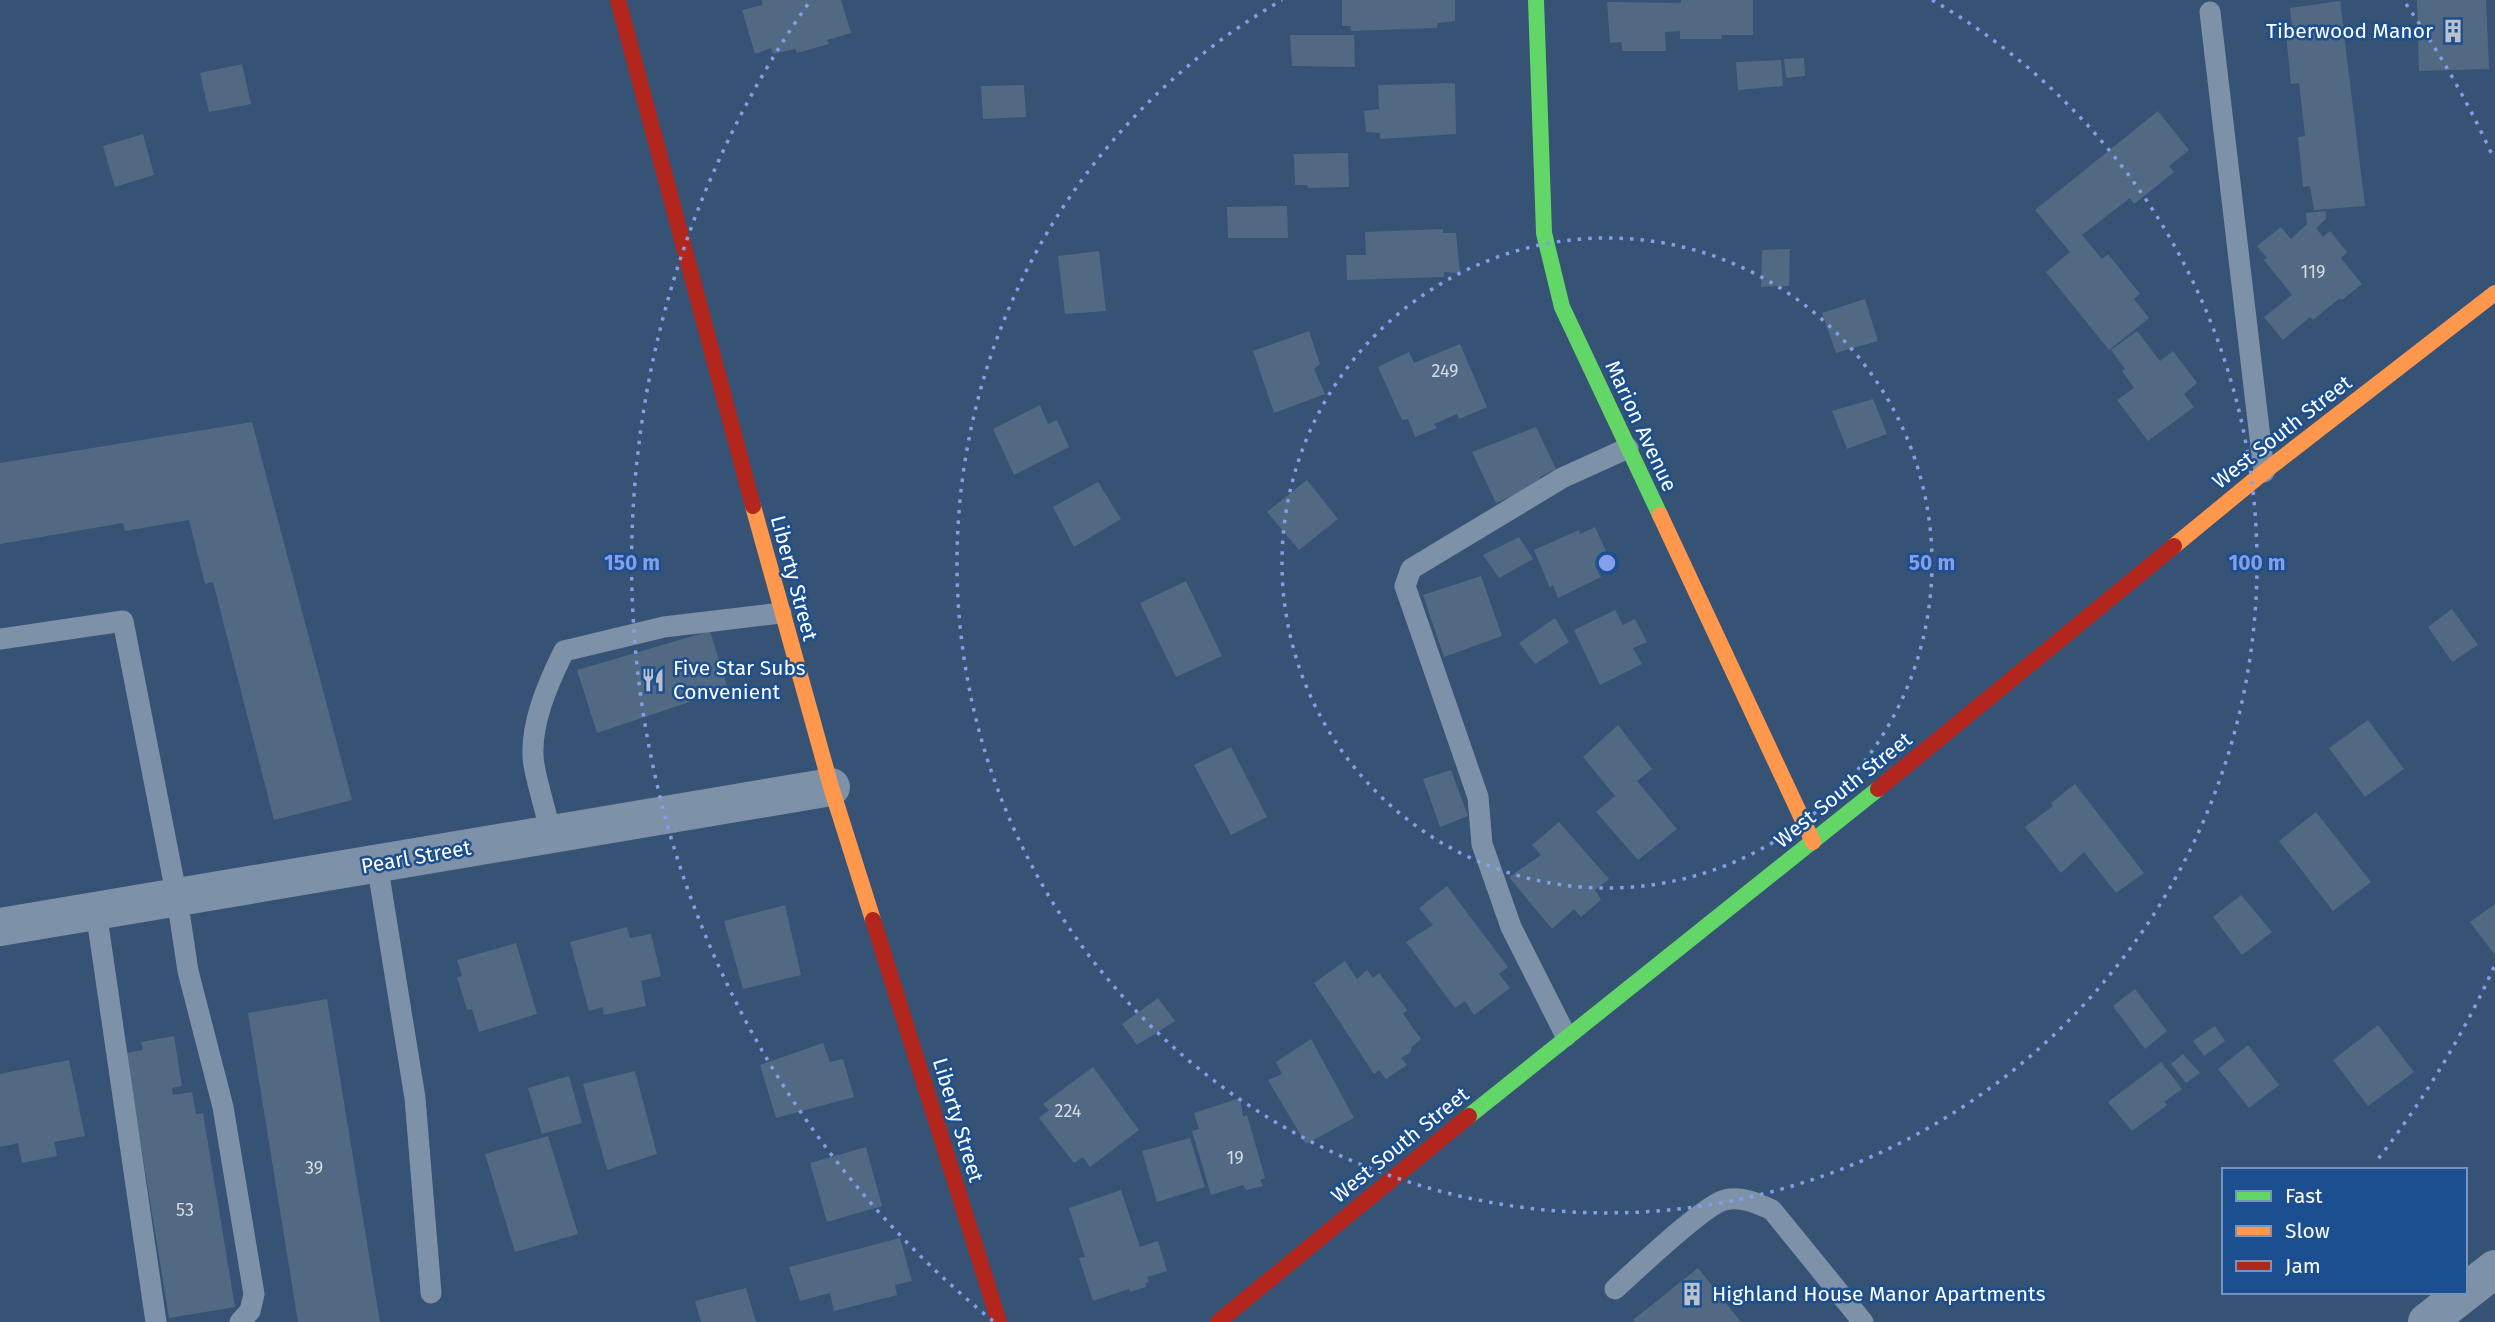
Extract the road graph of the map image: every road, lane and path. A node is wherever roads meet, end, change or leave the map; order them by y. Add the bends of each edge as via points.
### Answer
1 (618, 0) edge
2 (1536, 0) edge
3 (2210, 12) dead end
4 (2495, 293) edge
5 (1628, 448) junction
6 (2264, 472) junction
7 (781, 613) junction
8 (0, 639) edge
9 (831, 787) junction
10 (551, 834) junction
11 (1813, 842) junction
12 (377, 863) junction
13 (177, 898) junction
14 (96, 911) junction
15 (0, 927) edge
16 (1566, 1036) junction
17 (2495, 1269) edge
18 (1615, 1289) dead end
19 (2467, 1291) edge
20 (431, 1293) dead end
21 (2463, 1294) edge
22 (156, 1322) edge
23 (240, 1322) edge
24 (999, 1322) edge
25 (1218, 1322) edge
26 (1863, 1322) edge
27 (2427, 1322) edge

1 - 7 street, Liberty Street
2 - 5 street, Marion Avenue via 1544,233 1562,307
3 - 6 lane
4 - 6 street, West South Street
5 - 11 street, Marion Avenue
5 - 16 lane via 1562,478 1411,569 1405,586 1478,797 1482,844 1511,927
6 - 11 street, West South Street
7 - 9 street, Liberty Street
7 - 10 lane via 664,627 564,651 537,718 534,752
8 - 13 lane via 123,621
9 - 10 street, Pearl Street
9 - 24 street, Liberty Street
10 - 12 street, Pearl Street
11 - 16 street, West South Street
12 - 13 street, Pearl Street
12 - 20 lane via 415,1098
13 - 14 street, Pearl Street
13 - 23 lane via 188,971 223,1107 254,1294 250,1311
14 - 15 street, Pearl Street
14 - 22 lane
16 - 25 street, West South Street
17 - 19 street
18 - 26 lane via 1721,1200 1735,1198 1772,1210
21 - 27 street

